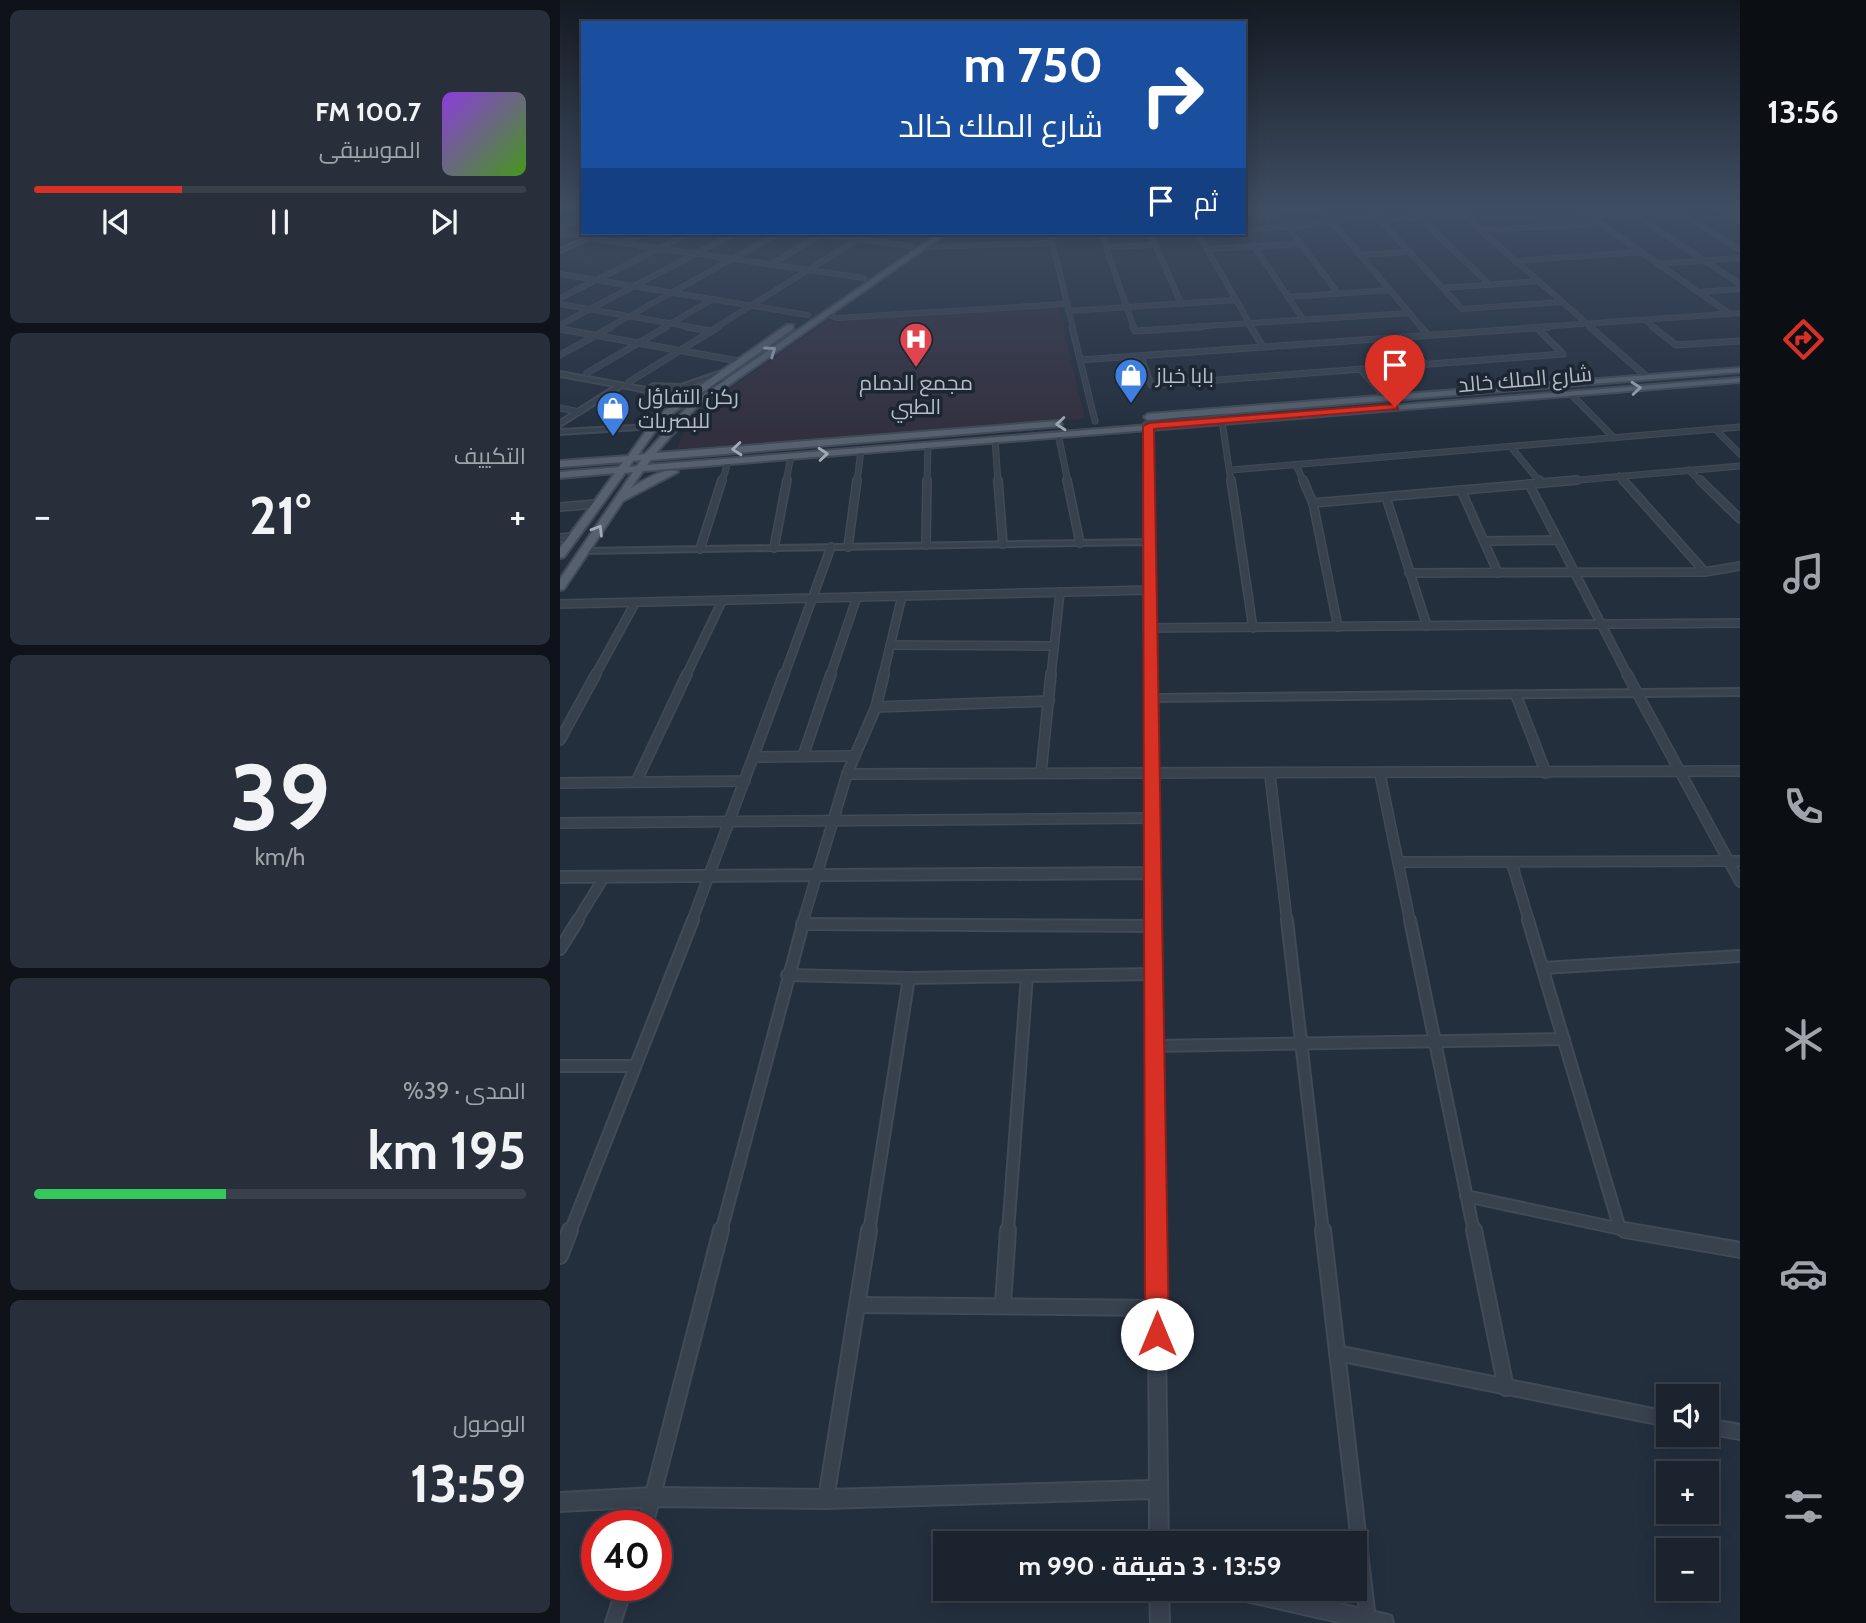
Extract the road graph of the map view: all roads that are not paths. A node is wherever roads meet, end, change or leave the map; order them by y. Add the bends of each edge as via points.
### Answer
1 (593, 282) edge
2 (607, 282) edge
3 (641, 282) edge
4 (692, 282) edge
5 (790, 282) edge
6 (858, 282) edge
7 (872, 282) edge
8 (1062, 282) edge
9 (1118, 282) edge
10 (1172, 282) edge
11 (1226, 282) edge
12 (1278, 282) edge
13 (1329, 282) edge
14 (1383, 282) edge
15 (1437, 282) edge
16 (1487, 282) edge
17 (1529, 282) edge
18 (1539, 282) edge
19 (1683, 282) edge
20 (1490, 285) junction
21 (633, 286) junction
22 (1740, 286) edge
23 (1443, 288) junction
24 (1390, 290) junction
25 (673, 292) junction
26 (1698, 292) junction
27 (1338, 293) junction
28 (1288, 297) junction
29 (560, 298) edge
30 (712, 299) junction
31 (1236, 300) junction
32 (1562, 302) junction
33 (1181, 303) junction
34 (560, 304) edge
35 (1067, 304) junction
36 (751, 306) junction
37 (1127, 308) junction
38 (591, 309) junction
39 (1068, 311) junction
40 (1409, 313) junction
41 (1740, 313) edge
42 (826, 314) junction
43 (1730, 314) junction
44 (808, 315) junction
45 (629, 317) junction
46 (1303, 320) junction
47 (1644, 320) junction
48 (1249, 323) junction
49 (669, 324) junction
50 (1587, 324) junction
51 (560, 327) edge
52 (1537, 328) junction
53 (711, 331) junction
54 (595, 335) junction
55 (1428, 335) junction
56 (1403, 337) junction
57 (1740, 341) edge
58 (636, 343) junction
59 (1262, 347) junction
60 (679, 351) junction
61 (1563, 354) junction
62 (560, 355) edge
63 (1141, 356) junction
64 (1080, 360) junction
65 (738, 361) junction
66 (1571, 363) dead end
67 (1425, 365) junction
68 (560, 368) edge
69 (1361, 370) junction
70 (1740, 370) edge
71 (587, 373) junction
72 (721, 373) junction
73 (560, 374) edge
74 (737, 375) junction
75 (1647, 377) junction
76 (1740, 380) edge
77 (629, 382) junction
78 (620, 386) junction
79 (647, 391) junction
80 (1570, 393) junction
81 (694, 394) junction
82 (1386, 398) junction
83 (560, 408) edge
84 (1237, 410) junction
85 (579, 412) junction
86 (660, 418) junction
87 (1095, 421) junction
88 (1222, 421) junction
89 (560, 424) edge
90 (1149, 426) junction
91 (652, 427) junction
92 (1740, 427) edge
93 (1715, 429) junction
94 (560, 432) edge
95 (1058, 434) junction
96 (663, 438) junction
97 (1614, 438) junction
98 (995, 439) junction
99 (928, 445) junction
100 (638, 446) junction
101 (1510, 447) junction
102 (861, 450) junction
103 (685, 454) junction
104 (1740, 454) edge
105 (791, 456) junction
106 (647, 457) junction
107 (628, 458) junction
108 (603, 460) junction
109 (729, 462) junction
110 (715, 463) junction
111 (560, 464) edge
112 (1296, 465) junction
113 (1740, 466) edge
114 (639, 469) junction
115 (619, 470) junction
116 (1231, 470) junction
117 (1689, 470) junction
118 (563, 475) edge
119 (1619, 476) junction
120 (1541, 483) junction
121 (1529, 484) junction
122 (1461, 490) junction
123 (1385, 497) junction
124 (596, 503) junction
125 (1313, 503) junction
126 (614, 505) junction
127 (560, 507) edge
128 (1740, 519) edge
129 (572, 537) junction
130 (560, 538) edge
131 (1558, 540) junction
132 (1484, 541) junction
133 (1150, 542) junction
134 (1080, 543) junction
135 (1003, 544) junction
136 (926, 545) junction
137 (831, 547) junction
138 (848, 547) junction
139 (774, 548) junction
140 (700, 549) junction
141 (585, 551) junction
142 (560, 555) edge
143 (1740, 566) edge
144 (1573, 572) junction
145 (1705, 572) junction
146 (1409, 573) junction
147 (1498, 573) junction
148 (560, 587) edge
149 (1150, 590) junction
150 (1060, 592) junction
151 (902, 596) junction
152 (857, 597) junction
153 (813, 598) junction
154 (722, 601) junction
155 (635, 603) junction
156 (560, 604) edge
157 (1601, 625) junction
158 (1739, 625) edge
159 (1427, 626) junction
160 (1338, 627) junction
161 (1150, 628) junction
162 (1253, 628) junction
163 (890, 645) junction
164 (1054, 646) junction
165 (1740, 692) edge
166 (1638, 693) junction
167 (1516, 695) junction
168 (1151, 698) junction
169 (1049, 701) junction
170 (876, 707) junction
171 (560, 740) edge
172 (803, 756) junction
173 (852, 756) junction
174 (754, 757) junction
175 (1740, 771) edge
176 (1152, 772) junction
177 (1678, 772) junction
178 (1041, 773) junction
179 (1546, 773) junction
180 (846, 774) junction
181 (1380, 774) junction
182 (1270, 775) junction
183 (746, 781) junction
184 (636, 782) junction
185 (560, 783) edge
186 (1152, 818) junction
187 (730, 821) junction
188 (831, 822) junction
189 (560, 823) edge
190 (1728, 861) junction
191 (1740, 861) edge
192 (1398, 862) junction
193 (1512, 864) junction
194 (1153, 873) junction
195 (815, 875) junction
196 (710, 876) junction
197 (560, 877) edge
198 (604, 877) junction
199 (1740, 881) edge
200 (802, 924) junction
201 (1153, 926) junction
202 (560, 949) edge
203 (1740, 956) edge
204 (1543, 968) junction
205 (1154, 974) junction
206 (787, 975) junction
207 (1027, 976) junction
208 (909, 978) junction
209 (1564, 1040) junction
210 (1435, 1042) junction
211 (1302, 1043) junction
212 (1154, 1046) junction
213 (560, 1066) edge
214 (635, 1066) junction
215 (1466, 1196) junction
216 (1620, 1229) junction
217 (1740, 1250) edge
218 (560, 1256) edge
219 (857, 1305) junction
220 (1003, 1306) junction
221 (1157, 1308) junction
222 (1337, 1353) junction
223 (1506, 1388) junction
224 (1656, 1417) edge
225 (1719, 1428) edge
226 (1740, 1432) edge
227 (1157, 1489) junction
228 (654, 1497) junction
229 (827, 1499) junction
230 (560, 1502) edge
231 (650, 1510) edge
232 (1159, 1531) edge
233 (620, 1601) edge
234 (1160, 1601) edge
235 (1287, 1601) edge
236 (1376, 1621) edge
237 (613, 1623) edge
238 (1160, 1623) edge

1 - 29 street
2 - 21 street
3 - 21 street
4 - 25 street
5 - 36 street
6 - 44 main road
7 - 42 main road
8 - 35 street
9 - 37 street
10 - 33 street
11 - 31 street
12 - 28 street
13 - 27 street
14 - 24 street
15 - 23 street
16 - 20 street
17 - 20 street
18 - 32 street
19 - 26 street
20 - 23 street
21 - 25 street
21 - 38 street
22 - 26 street
23 - 32 street via 1462,309
24 - 27 street
24 - 40 street
25 - 30 street
25 - 45 street
26 - 43 street
27 - 28 street
28 - 46 street
30 - 36 street
30 - 49 street
31 - 33 street
31 - 48 street
32 - 50 street
33 - 37 street
34 - 38 street
35 - 39 street
35 - 42 street via 838,318
36 - 44 street
36 - 53 street
37 - 39 street
37 - 48 street via 1135,331
38 - 45 street
38 - 51 street
39 - 64 street
40 - 46 street
40 - 55 street
41 - 43 street
74 -> 42 main road
43 - 47 street
44 - 65 main road
45 - 49 street
45 - 54 street
46 - 48 street
47 - 50 street
47 - 57 street via 1676,345
48 - 59 street
49 - 53 street
49 - 58 street
50 - 52 street
50 - 75 street
51 - 54 street
52 - 55 street
52 - 61 street
53 - 60 street
54 - 58 street
54 - 62 street
55 - 56 street
56 - 59 street
56 - 67 street
58 - 60 street
58 - 71 street
59 - 63 street
60 - 65 street
60 - 77 street
61 - 66 street
61 - 67 street
63 - 64 street
63 - 69 street via 1151,385
64 - 87 street
65 - 72 main road
67 - 69 street
68 - 71 street
69 - 82 street
70 - 75 main road, شارع الملك خالد
71 - 77 street
72 - 77 street via 682,387
72 - 81 main road
73 - 78 street
74 - 81 street
74 - 96 main road via 693,406
75 - 82 main road, شارع الملك خالد
80 -> 76 main road, شارع الملك خالد
78 - 79 street
78 - 85 street
79 - 81 street
79 - 86 street via 660,398
80 - 88 main road, شارع الملك خالد
80 - 97 street
81 - 86 main road
82 - 84 main road, شارع الملك خالد
83 - 85 street
84 - 87 main road, شارع الملك خالد
84 - 90 street via 1149,422
85 - 89 street
86 - 91 main road
87 -> 103 main road, شارع الملك خالد
88 - 90 main road, شارع الملك خالد
88 - 116 street
90 - 95 main road, شارع الملك خالد
90 - 133 street
91 - 94 street
91 - 100 main road
92 - 93 street
93 - 97 street
93 - 104 street
95 - 98 main road, شارع الملك خالد
95 - 134 street
96 - 103 main road via 665,448
96 - 106 main road
97 - 101 street
98 - 99 main road, شارع الملك خالد
98 - 135 street
99 - 102 main road, شارع الملك خالد
99 - 136 street
100 - 107 main road
100 - 108 main road
101 - 112 street
101 - 120 street
105 -> 102 main road, شارع الملك خالد
102 - 138 street
103 - 106 main road, شارع الملك خالد
105 - 109 main road, شارع الملك خالد
105 - 139 street
106 - 107 main road, شارع الملك خالد
106 - 114 main road
107 - 108 main road, شارع الملك خالد
107 - 115 main road
108 - 111 main road, شارع الملك خالد
109 - 110 main road, شارع الملك خالد
109 - 140 street
110 - 114 main road, شارع الملك خالد
110 - 126 main road via 657,478
112 - 116 street
112 - 125 street
113 - 117 street
114 - 115 main road, شارع الملك خالد
114 - 126 main road
115 - 118 main road, شارع الملك خالد
115 - 124 main road
116 - 162 street
117 - 119 street
117 - 128 street
118 - 124 main road via 597,480
119 - 120 street
119 - 145 street
120 - 121 street
121 - 122 street
121 - 131 street
122 - 123 street
122 - 132 street
123 - 125 street
123 - 146 street
124 - 127 street
124 - 129 main road
125 - 160 street
141 -> 126 main road
129 - 130 street
129 - 142 main road
131 - 132 street
131 - 144 street
132 - 147 street
133 - 134 street
133 - 149 street
134 - 135 street
135 - 136 street
136 - 138 street
137 - 138 street
137 - 139 street
137 - 153 street
139 - 140 street
140 - 141 street
141 - 148 main road
143 - 145 street
144 - 145 street
144 - 147 street
144 - 157 street
146 - 147 street
146 - 159 street
149 - 150 street
149 - 161 street
150 - 151 street
150 - 164 street
151 - 152 street
151 - 163 street
152 - 153 street
152 - 172 street
153 - 154 street
153 - 174 street
154 - 155 street
154 - 184 street
155 - 156 street
155 - 171 street
157 - 158 street
157 - 159 street
157 - 166 street
159 - 160 street
160 - 162 street
161 - 162 street
161 - 168 street
163 - 164 street
163 - 170 street
164 - 169 street
165 - 166 street
166 - 167 street
166 - 177 street
167 - 168 street
167 - 179 street
168 - 176 street
169 - 170 street
169 - 178 street
170 - 173 street
172 - 173 street
172 - 174 street
173 - 180 street
174 - 183 street
175 - 177 street
176 - 178 street
176 - 182 street
176 - 186 street
177 - 179 street
177 - 190 street
178 - 180 street
179 - 181 street
180 - 188 street
181 - 182 street
181 - 192 street
182 - 211 street
183 - 184 street
183 - 187 street
184 - 185 street
186 - 188 street
186 - 194 street
187 - 188 street
187 - 189 street
187 - 196 street
188 - 195 street
190 - 191 street
190 - 193 street
190 - 199 street
192 - 193 street
192 - 210 street
193 - 204 street
194 - 195 street
194 - 201 street
195 - 196 street
195 - 200 street
196 - 198 street
196 - 214 street
197 - 198 street
198 - 202 street
200 - 201 street
200 - 206 street
201 - 205 street
203 - 204 street
204 - 209 street
205 - 207 street
205 - 212 street
206 - 208 street
206 - 228 street
207 - 208 street
207 - 220 street
208 - 219 street
209 - 210 street
209 - 216 street
210 - 211 street
210 - 215 street
211 - 212 street
211 - 222 street
212 - 221 street
213 - 214 street
214 - 218 street
215 - 216 street
215 - 223 street
216 - 217 street
219 - 220 street
219 - 229 street
220 - 221 street
221 - 227 street
222 - 223 street
222 - 236 street
223 - 224 street
225 - 226 street
227 - 229 street
227 - 232 street
228 - 229 street
228 - 230 street
228 - 231 street
233 - 237 street
234 - 238 street
235 - 236 street

